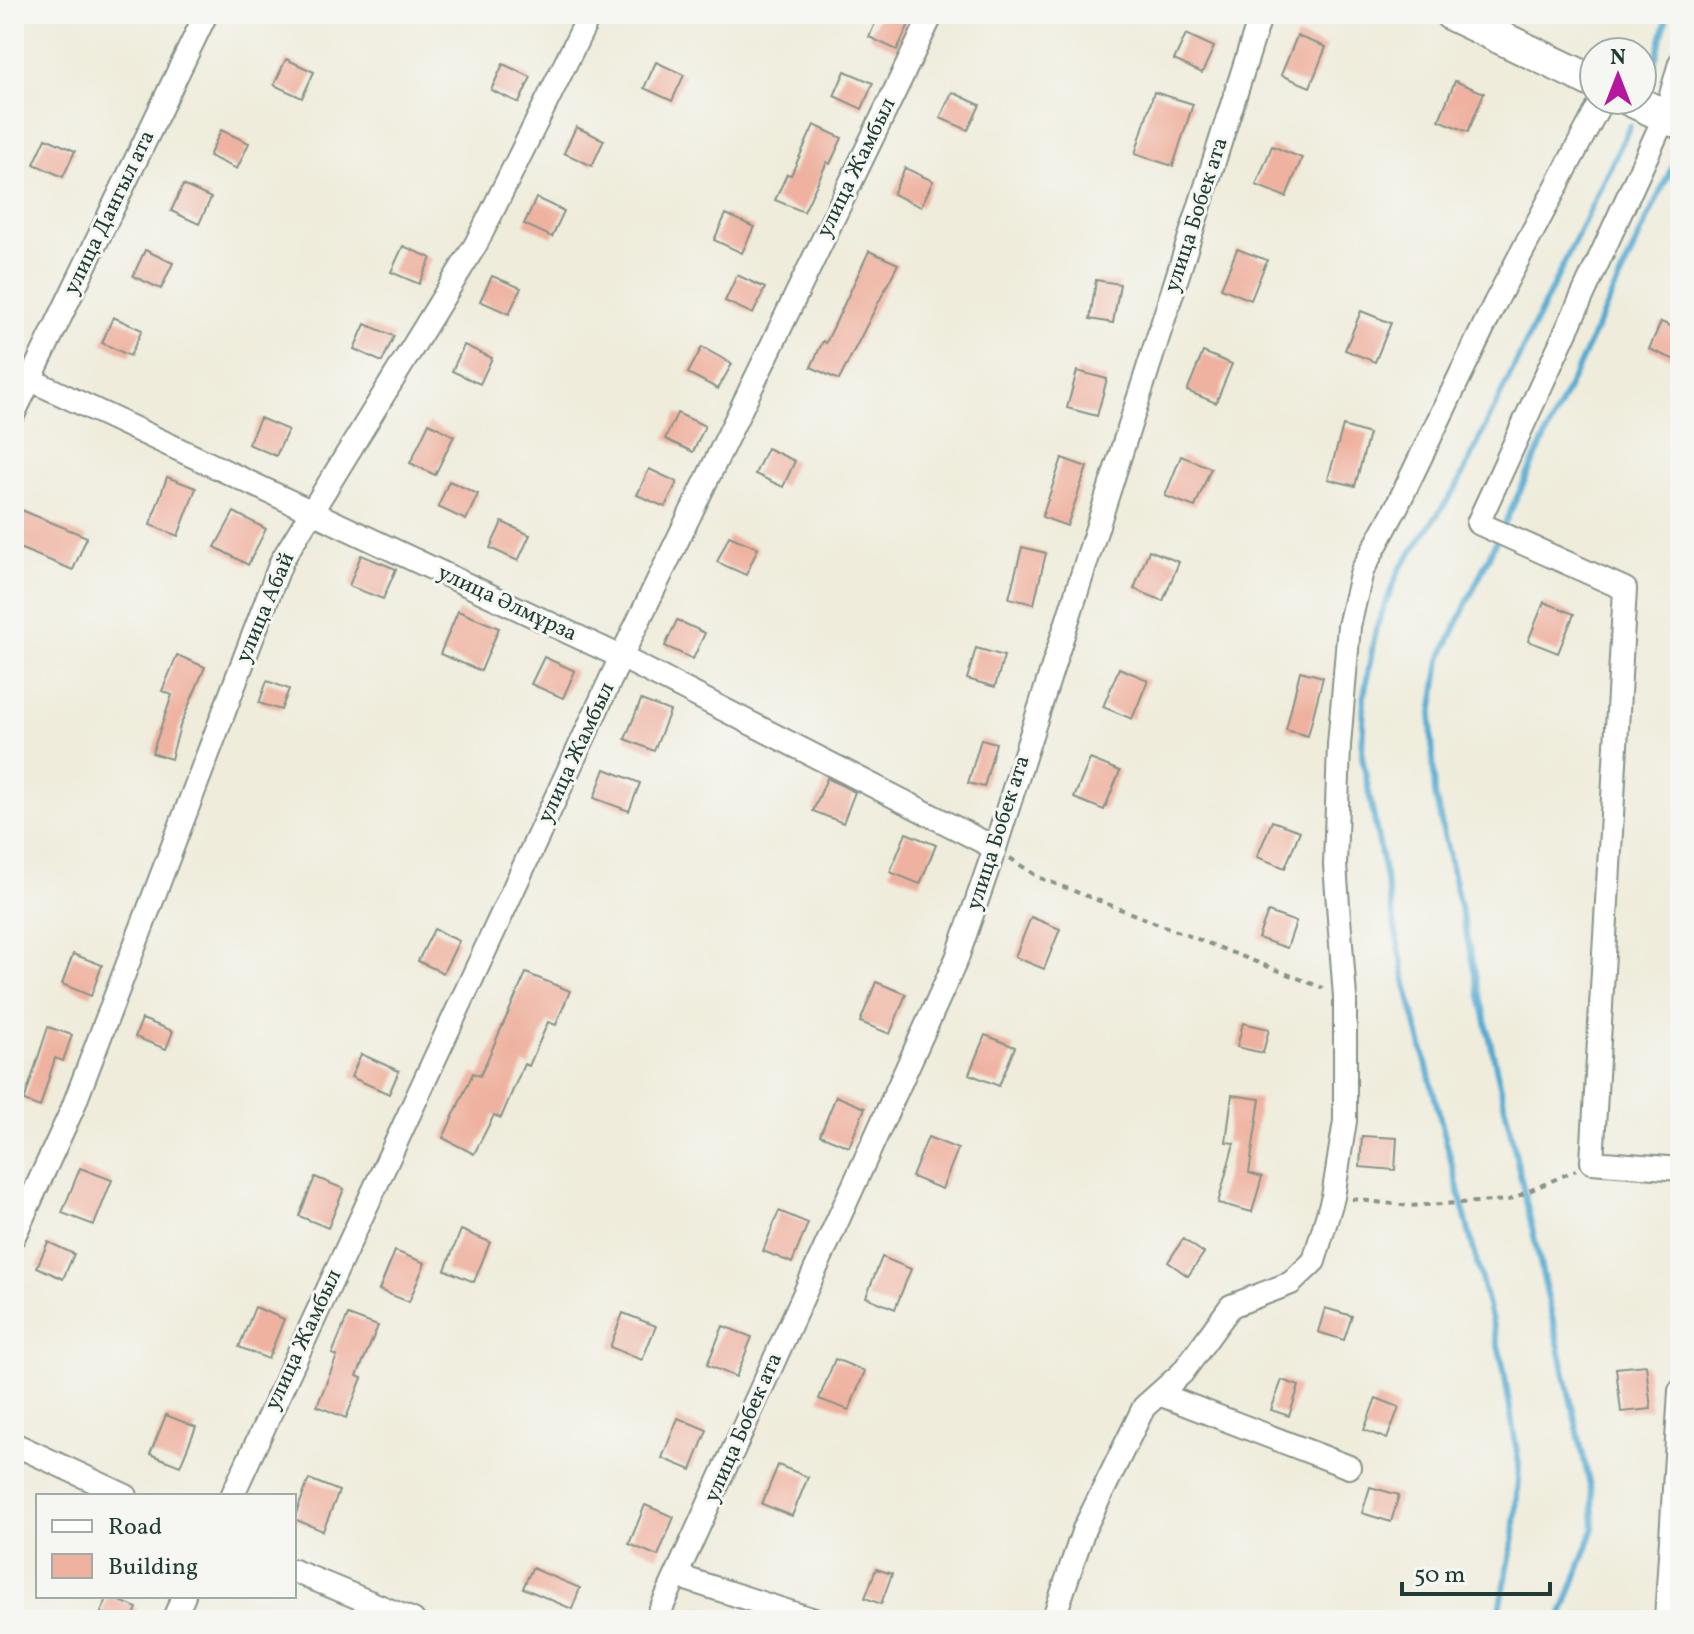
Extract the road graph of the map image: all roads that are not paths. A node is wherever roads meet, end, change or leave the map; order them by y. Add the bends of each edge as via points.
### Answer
1 (206, 14) edge
2 (590, 14) edge
3 (932, 14) edge
4 (1261, 14) edge
5 (1451, 14) edge
6 (1680, 63) edge
7 (1578, 74) edge
8 (1594, 116) edge
9 (1672, 120) edge
10 (22, 376) edge
11 (14, 413) edge
12 (312, 513) junction
13 (621, 657) junction
14 (995, 848) junction
15 (1680, 1169) edge
16 (14, 1236) edge
17 (1680, 1391) edge
18 (1159, 1394) junction
19 (14, 1444) edge
20 (1349, 1467) dead end
21 (122, 1494) edge
22 (233, 1494) edge
23 (296, 1572) edge
24 (677, 1576) junction
25 (183, 1598) edge
26 (173, 1620) edge
27 (413, 1620) edge
28 (656, 1620) edge
29 (814, 1620) edge
30 (1053, 1620) edge
31 (1666, 1620) edge

1 - 10 street, улица Дангыл ата
2 - 12 street, улица Абай via 476,244
3 - 13 street, улица Жамбыл
4 - 14 street, улица Бобек ата
5 - 7 street
6 - 9 street
8 - 18 street via 1362,571 1349,626 1335,865 1345,997 1345,1121 1333,1197 1314,1261 1291,1283 1231,1306 1182,1373
9 - 15 street via 1478,523 1625,589 1592,1162
10 - 11 street, улица Дангыл ата
10 - 12 street, улица Әлмұрза
12 - 13 street, улица Әлмұрза
12 - 16 street, улица Абай via 282,560 72,1110
13 - 14 street, улица Әлмұрза
13 - 22 street, улица Жамбыл
14 - 24 street, улица Бобек ата via 957,958
17 - 31 street
18 - 20 street
18 - 30 street via 1144,1407 1084,1529
19 - 21 street
23 - 27 street
24 - 28 street, улица Бобек ата
24 - 29 street
25 - 26 street

